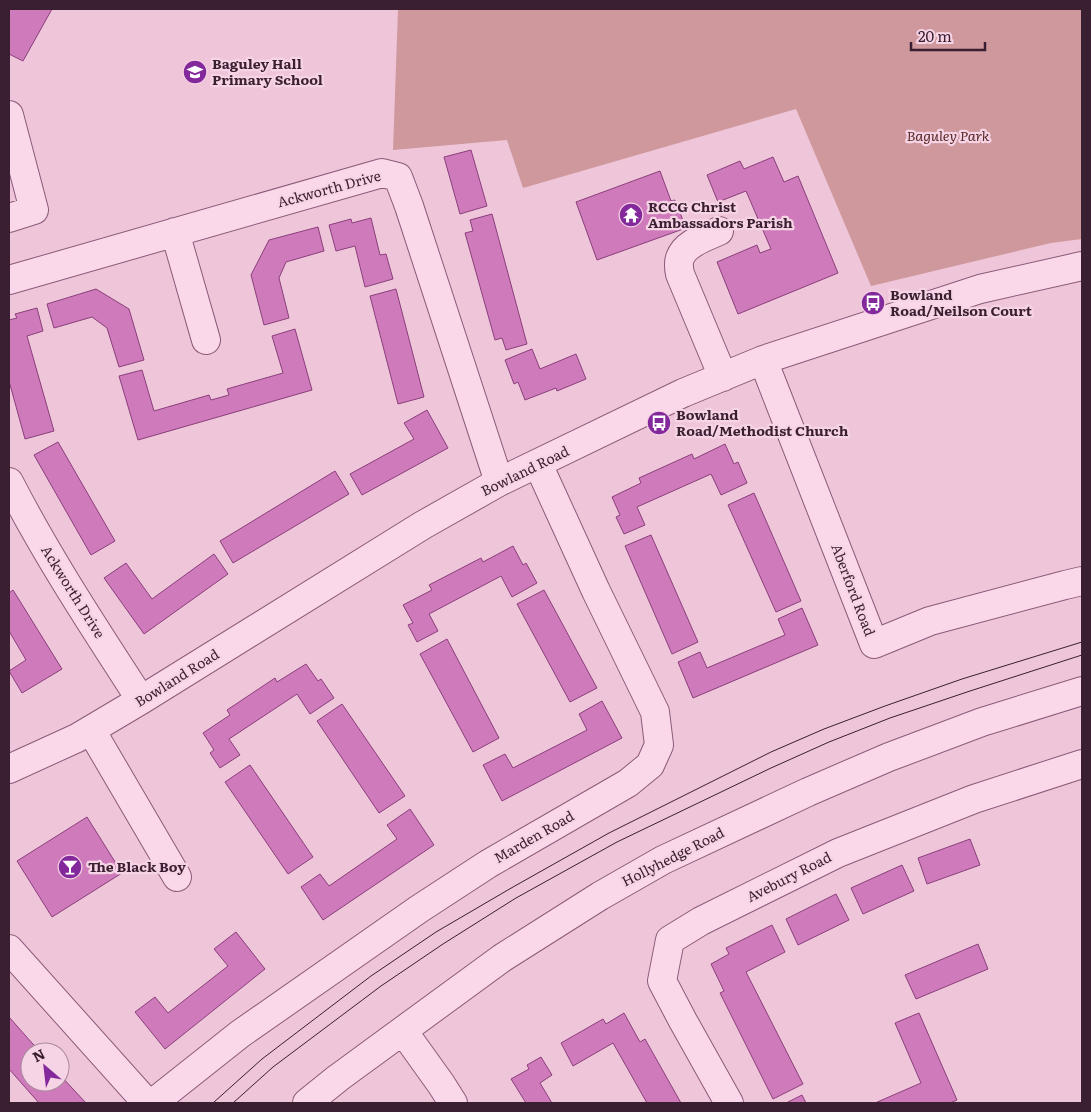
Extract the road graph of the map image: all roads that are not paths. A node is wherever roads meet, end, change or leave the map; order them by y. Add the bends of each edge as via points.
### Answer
1 (9, 115) edge
2 (9, 218) edge
3 (719, 231) dead end
4 (175, 232) junction
5 (1082, 266) edge
6 (9, 280) edge
7 (206, 340) dead end
8 (763, 360) junction
9 (723, 377) junction
10 (538, 464) junction
11 (9, 482) edge
12 (500, 482) junction
13 (1082, 581) edge
14 (1082, 691) edge
15 (141, 700) junction
16 (91, 730) junction
17 (1082, 764) edge
18 (9, 769) edge
19 (177, 876) dead end
20 (9, 949) edge
21 (402, 1031) junction
22 (147, 1103) edge
23 (153, 1103) edge
24 (306, 1103) edge
25 (453, 1103) edge
26 (729, 1103) edge

1 - 2 street via 34,210
3 - 9 street via 691,244 678,263
4 - 6 street, Ackworth Drive
4 - 7 street
4 - 12 street, Ackworth Drive via 382,173 398,176
5 - 8 street, Bowland Road via 980,289
8 - 9 street, Bowland Road
8 - 13 street, Aberford Road via 874,644 930,621
9 - 10 street, Bowland Road via 683,393
10 - 12 street, Bowland Road
10 - 23 street, Marden Road via 655,712 659,745 650,765 628,783 488,864 427,904 240,1034
11 - 15 street, Ackworth Drive via 58,571
12 - 15 street, Bowland Road via 423,525
14 - 21 street, Hollyhedge Road via 982,722 889,758 664,860 502,958
15 - 16 street, Bowland Road
16 - 18 street, Bowland Road
16 - 19 street
17 - 26 street, Avebury Road via 974,799 838,853 670,940 662,981
20 - 22 street
21 - 24 street, Hollyhedge Road
21 - 25 street

